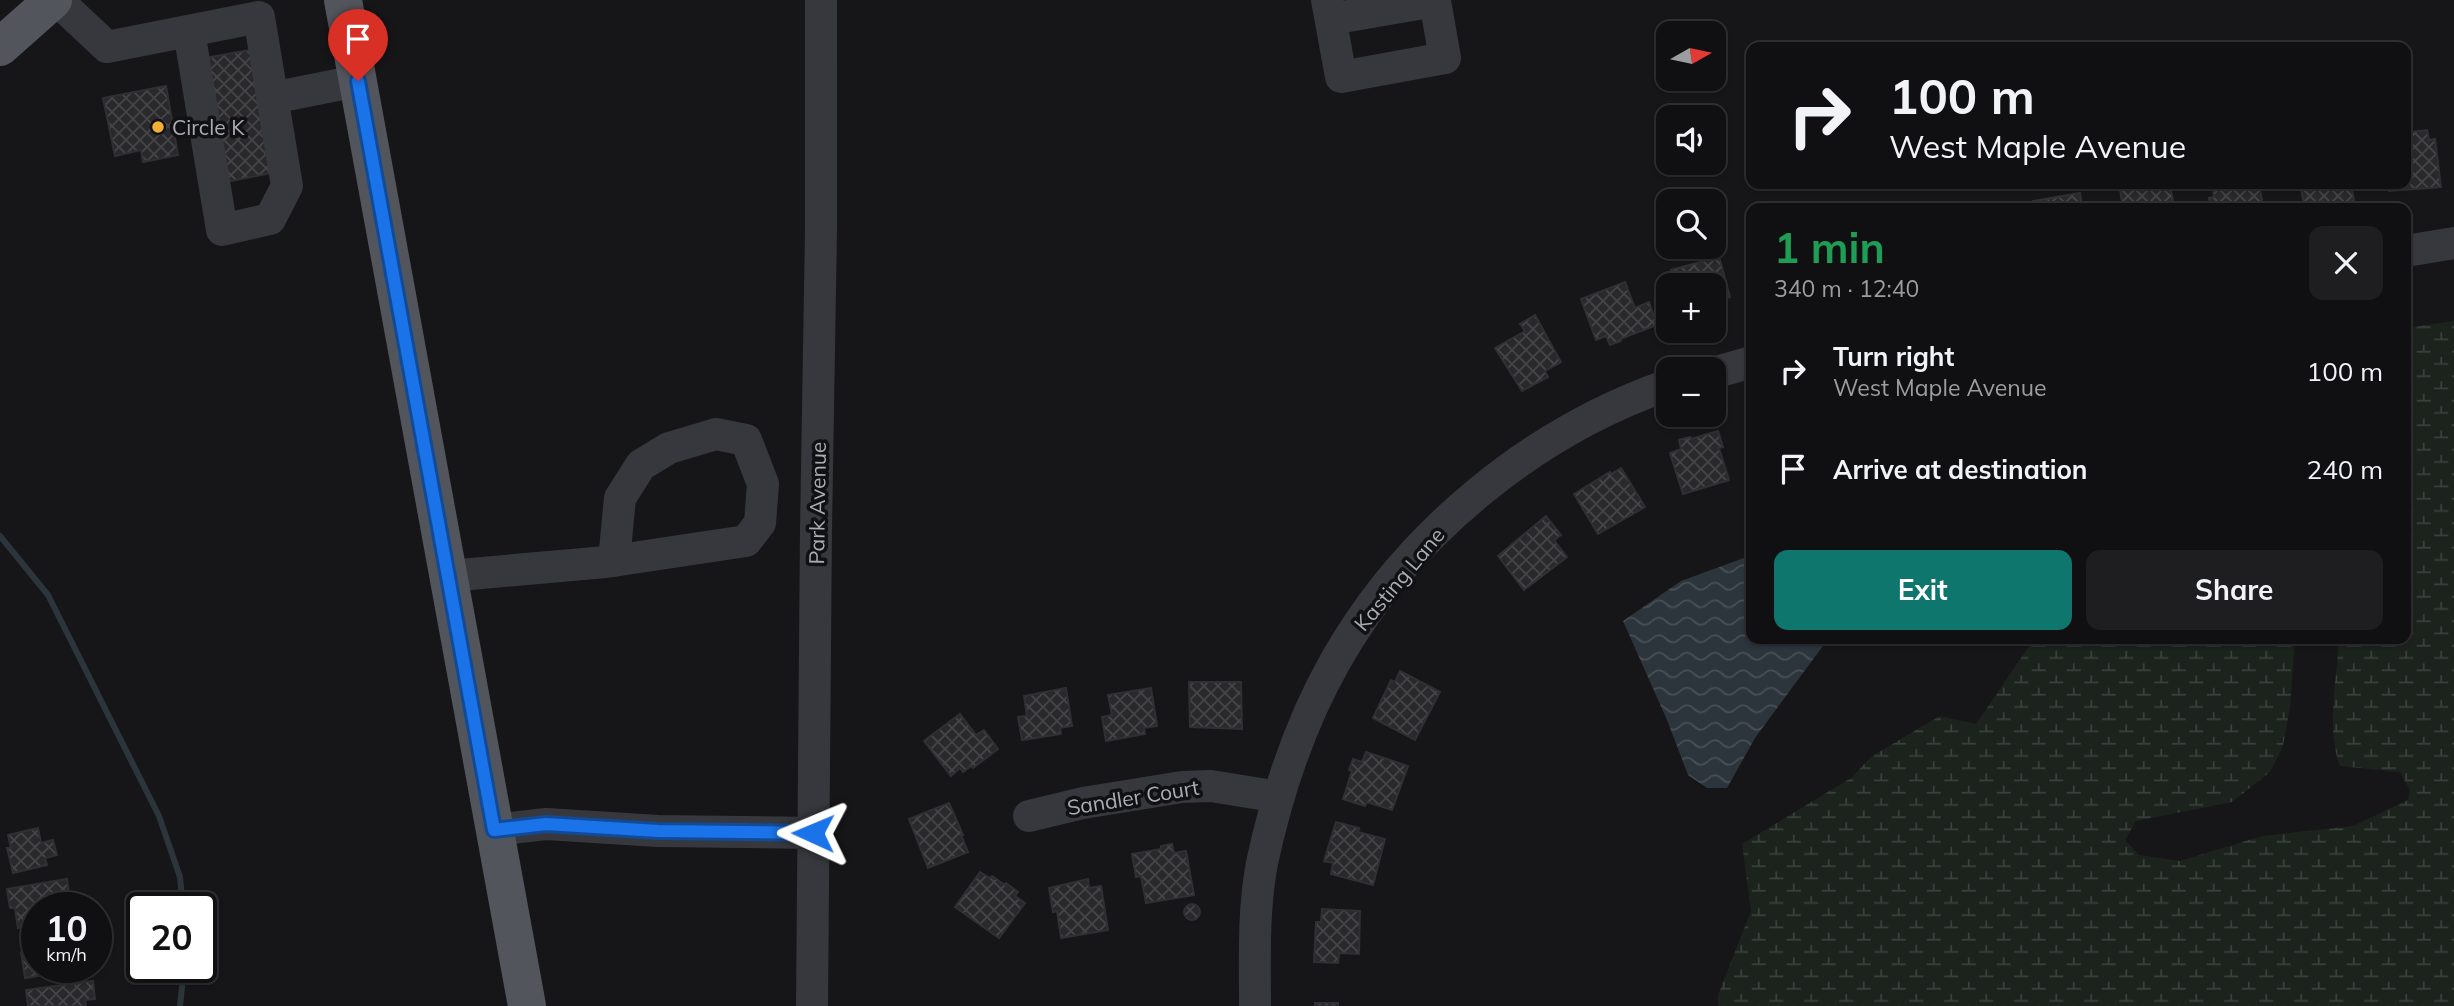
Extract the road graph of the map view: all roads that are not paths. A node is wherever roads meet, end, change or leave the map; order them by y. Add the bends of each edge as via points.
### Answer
1 (55, 0) edge
2 (342, 0) edge
3 (821, 0) edge
4 (190, 31) junction
5 (0, 47) edge
6 (358, 81) junction
7 (272, 98) junction
8 (2454, 243) edge
9 (2411, 250) edge
10 (1746, 364) edge
11 (1726, 369) edge
12 (1656, 390) edge
13 (614, 561) junction
14 (448, 576) junction
15 (1279, 797) junction
16 (1029, 816) dead end
17 (494, 830) junction
18 (813, 833) junction
19 (527, 1006) edge
20 (812, 1006) edge
21 (1255, 1006) edge

1 - 4 street via 107,47
1 - 5 main road
2 - 6 main road
3 - 18 street, Park Avenue
4 - 7 street via 258,17
4 - 7 street via 222,230 270,219 287,186
6 - 7 street
6 - 14 main road
8 - 9 street
10 - 11 street
12 - 15 street, Kasting Lane via 1561,434 1492,480 1435,531 1372,604 1336,660 1309,714
13 - 13 street via 746,541 760,523 763,484 746,440 716,434 670,448 641,465 620,498
13 - 14 street
14 - 17 main road
15 - 16 street, Sandler Court via 1181,786
15 - 21 street, Kasting Lane via 1254,937
17 - 18 street via 546,824
17 - 19 main road
18 - 20 street, Park Avenue

